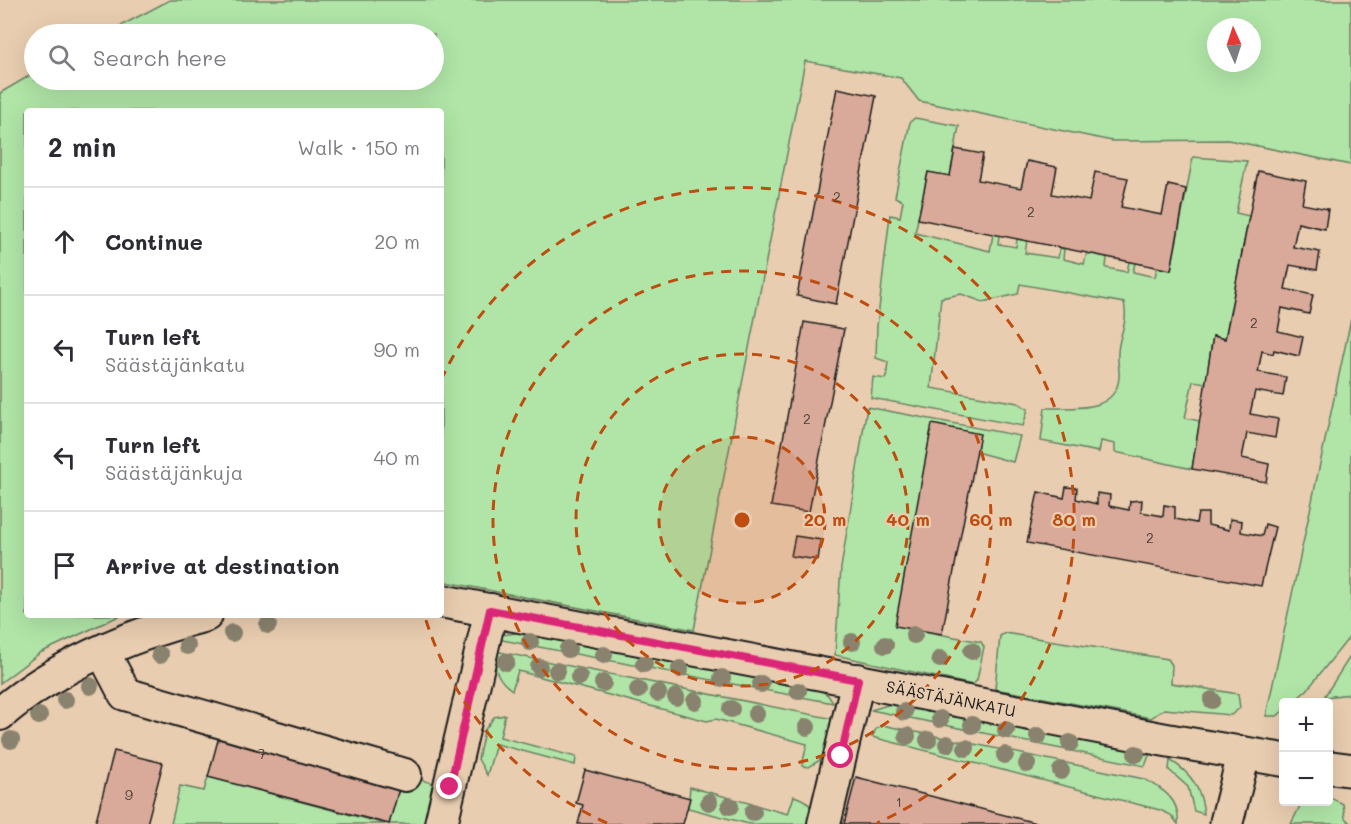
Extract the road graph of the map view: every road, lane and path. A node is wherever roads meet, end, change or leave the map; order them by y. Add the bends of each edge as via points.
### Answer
1 (444, 602) edge
2 (490, 610) junction
3 (196, 618) edge
4 (103, 652) junction
5 (858, 680) junction
6 (0, 714) edge
7 (1244, 754) junction
8 (1279, 759) edge
9 (1333, 768) edge
10 (1351, 770) edge
11 (405, 775) dead end
12 (441, 824) edge
13 (824, 824) edge
14 (1226, 824) edge

1 - 2 street, SÄÄSTÄJÄNKATU
2 - 5 street, SÄÄSTÄJÄNKATU
2 - 12 street
3 - 4 street
4 - 6 street via 39,685
4 - 11 street via 122,701
5 - 7 street, SÄÄSTÄJÄNKATU
5 - 13 street
7 - 8 street, SÄÄSTÄJÄNKATU
7 - 14 street
9 - 10 street

